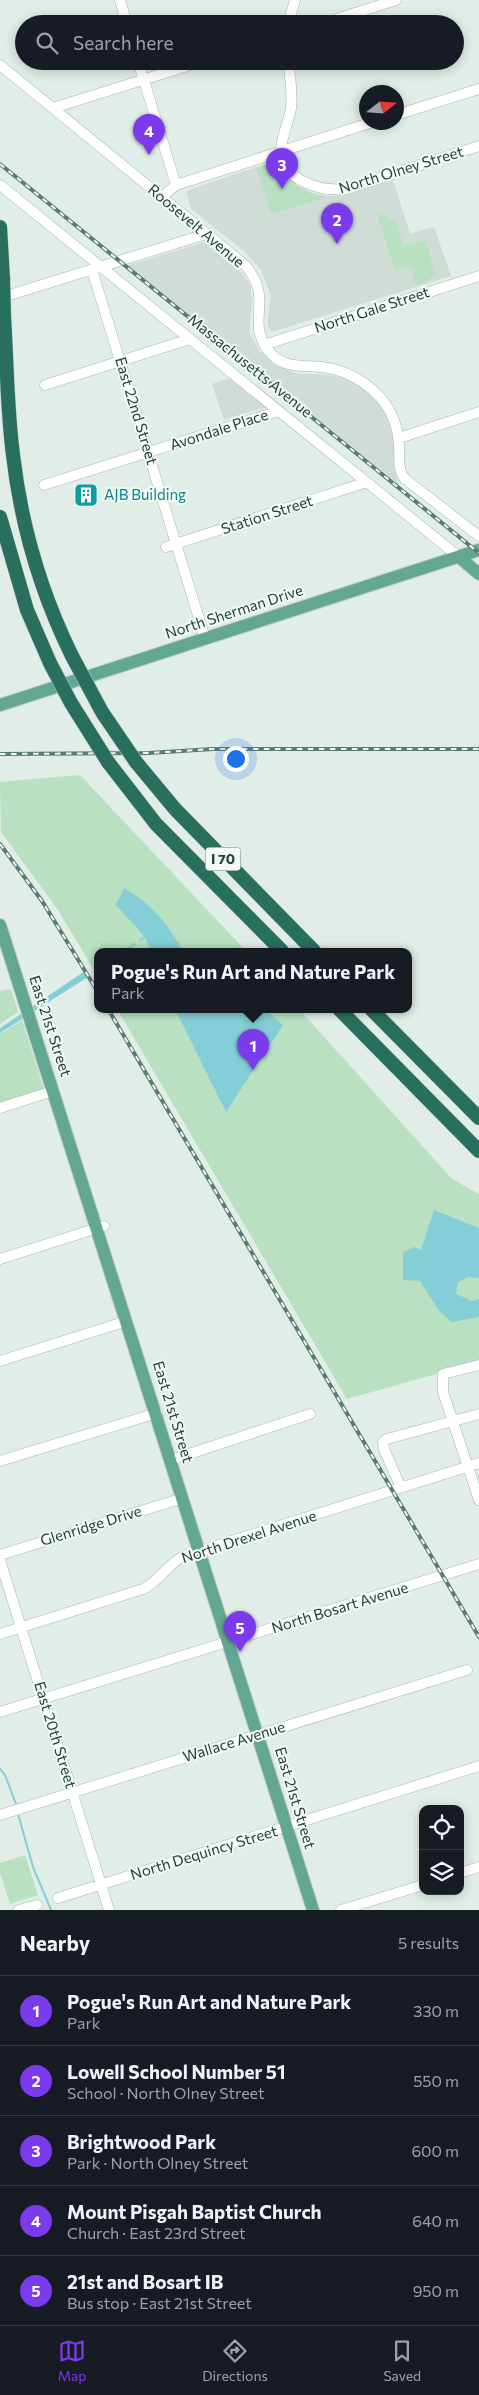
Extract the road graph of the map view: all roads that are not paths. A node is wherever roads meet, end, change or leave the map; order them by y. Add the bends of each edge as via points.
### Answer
1 (120, 0) edge
2 (295, 0) edge
3 (396, 0) edge
4 (124, 15) edge
5 (291, 15) edge
6 (349, 15) edge
7 (0, 66) edge
8 (141, 70) edge
9 (175, 70) edge
10 (289, 70) edge
11 (144, 80) junction
12 (479, 89) edge
13 (53, 108) junction
14 (404, 112) edge
15 (359, 127) edge
16 (479, 146) edge
17 (281, 152) junction
18 (0, 185) edge
19 (176, 185) junction
20 (162, 197) junction
21 (0, 227) edge
22 (206, 234) junction
23 (97, 268) junction
24 (479, 276) edge
25 (0, 298) edge
26 (190, 339) junction
27 (264, 345) junction
28 (121, 361) junction
29 (44, 385) dead end
30 (279, 411) junction
31 (479, 412) edge
32 (399, 438) junction
33 (149, 452) junction
34 (367, 482) junction
35 (44, 486) dead end
36 (0, 517) edge
37 (479, 536) edge
38 (177, 544) junction
39 (166, 547) dead end
40 (479, 550) edge
41 (459, 557) junction
42 (479, 574) edge
43 (205, 638) junction
44 (0, 705) edge
45 (0, 925) edge
46 (279, 948) edge
47 (311, 948) edge
48 (343, 1013) edge
49 (375, 1013) edge
50 (53, 1091) junction
51 (0, 1108) edge
52 (479, 1118) edge
53 (479, 1151) edge
54 (100, 1227) junction
55 (0, 1259) edge
56 (127, 1321) junction
57 (0, 1361) edge
58 (479, 1365) edge
59 (157, 1413) junction
60 (310, 1414) dead end
61 (479, 1414) edge
62 (454, 1422) junction
63 (171, 1460) junction
64 (0, 1461) edge
65 (474, 1465) edge
66 (401, 1488) junction
67 (183, 1498) junction
68 (479, 1500) edge
69 (200, 1551) junction
70 (0, 1554) edge
71 (0, 1560) edge
72 (479, 1564) edge
73 (21, 1627) junction
74 (0, 1634) edge
75 (228, 1642) junction
76 (467, 1670) dead end
77 (43, 1698) junction
78 (0, 1712) edge
79 (258, 1735) junction
80 (479, 1766) edge
81 (73, 1792) junction
82 (0, 1814) edge
83 (287, 1828) junction
84 (479, 1867) edge
85 (464, 1872) edge
86 (101, 1884) junction
87 (419, 1885) edge
88 (58, 1898) dead end
89 (37, 1904) dead end
90 (19, 1910) edge
91 (109, 1910) edge
92 (314, 1910) edge
93 (341, 1910) edge

1 - 4 street
2 - 5 street
3 - 6 street
7 - 13 street, Roosevelt Avenue
8 - 11 street
9 - 11 street
10 - 17 street via 291,108
11 - 13 street
11 - 19 street
12 - 14 street
13 - 20 street, Roosevelt Avenue
15 - 17 street
16 - 17 street, North Olney Street via 336,190 316,187 300,179 286,167
17 - 19 street
18 - 23 street, Massachusetts Avenue
19 - 20 street
20 - 22 street, Roosevelt Avenue
21 - 47 highway, I 70, bridge via 12,446 20,500 43,585 72,656 102,712 136,762 175,809
22 - 23 street
22 - 27 street, Roosevelt Avenue via 245,266 257,281 261,296 258,326
23 - 25 street
23 - 26 street, Massachusetts Avenue
23 - 28 street, East 22nd Street
24 - 27 street, North Gale Street
26 - 28 street
26 - 30 street, Massachusetts Avenue
27 - 32 street via 284,363 338,370 368,386 387,407
28 - 29 street
28 - 33 street, East 22nd Street
30 - 33 street, Avondale Place
30 - 34 street, Massachusetts Avenue
31 - 32 street
32 - 37 street via 402,476
33 - 35 street, Avondale Place
33 - 38 street, East 22nd Street
34 - 38 street, Station Street
34 - 41 street, Massachusetts Avenue
36 - 46 highway, I 70, bridge via 27,610 50,663 108,762 156,824
38 - 39 street, Station Street
38 - 43 street, East 22nd Street
40 - 41 main road, North Sherman Drive
41 - 42 main road, Massachusetts Avenue
41 - 43 main road, North Sherman Drive
43 - 44 main road, North Sherman Drive
45 - 50 main road, East 21st Street
48 - 53 highway
49 - 52 highway
50 - 51 street
50 - 54 main road, East 21st Street
54 - 55 street
54 - 56 main road, East 21st Street
56 - 57 street
56 - 59 main road, East 21st Street
58 - 62 street via 443,1374 443,1392
59 - 63 main road, East 21st Street
59 - 64 street
60 - 63 street
61 - 62 street
62 - 65 street
62 - 66 street via 387,1438 383,1442
63 - 67 main road, East 21st Street
65 - 66 street, North Drexel Avenue
65 - 68 street
66 - 69 street, North Drexel Avenue
67 - 69 main road, East 21st Street
67 - 70 street, Glenridge Drive
69 - 73 street, North Drexel Avenue via 177,1560 158,1580 143,1589
69 - 75 main road, East 21st Street
71 - 73 street, East 20th Street
72 - 75 street, North Bosart Avenue
73 - 74 street, North Drexel Avenue
73 - 77 street, East 20th Street
75 - 77 street, North Bosart Avenue
75 - 79 main road, East 21st Street
76 - 79 street, Wallace Avenue
77 - 78 street, North Bosart Avenue
77 - 81 street, East 20th Street
79 - 81 street, Wallace Avenue
79 - 83 main road, East 21st Street
80 - 83 street, North Dequincy Street
81 - 82 street, Wallace Avenue
81 - 86 street, East 20th Street
83 - 86 street, North Dequincy Street
83 - 92 main road, East 21st Street
84 - 85 street
86 - 88 street, North Dequincy Street
86 - 91 street, East 20th Street
87 - 93 street
89 - 90 street

